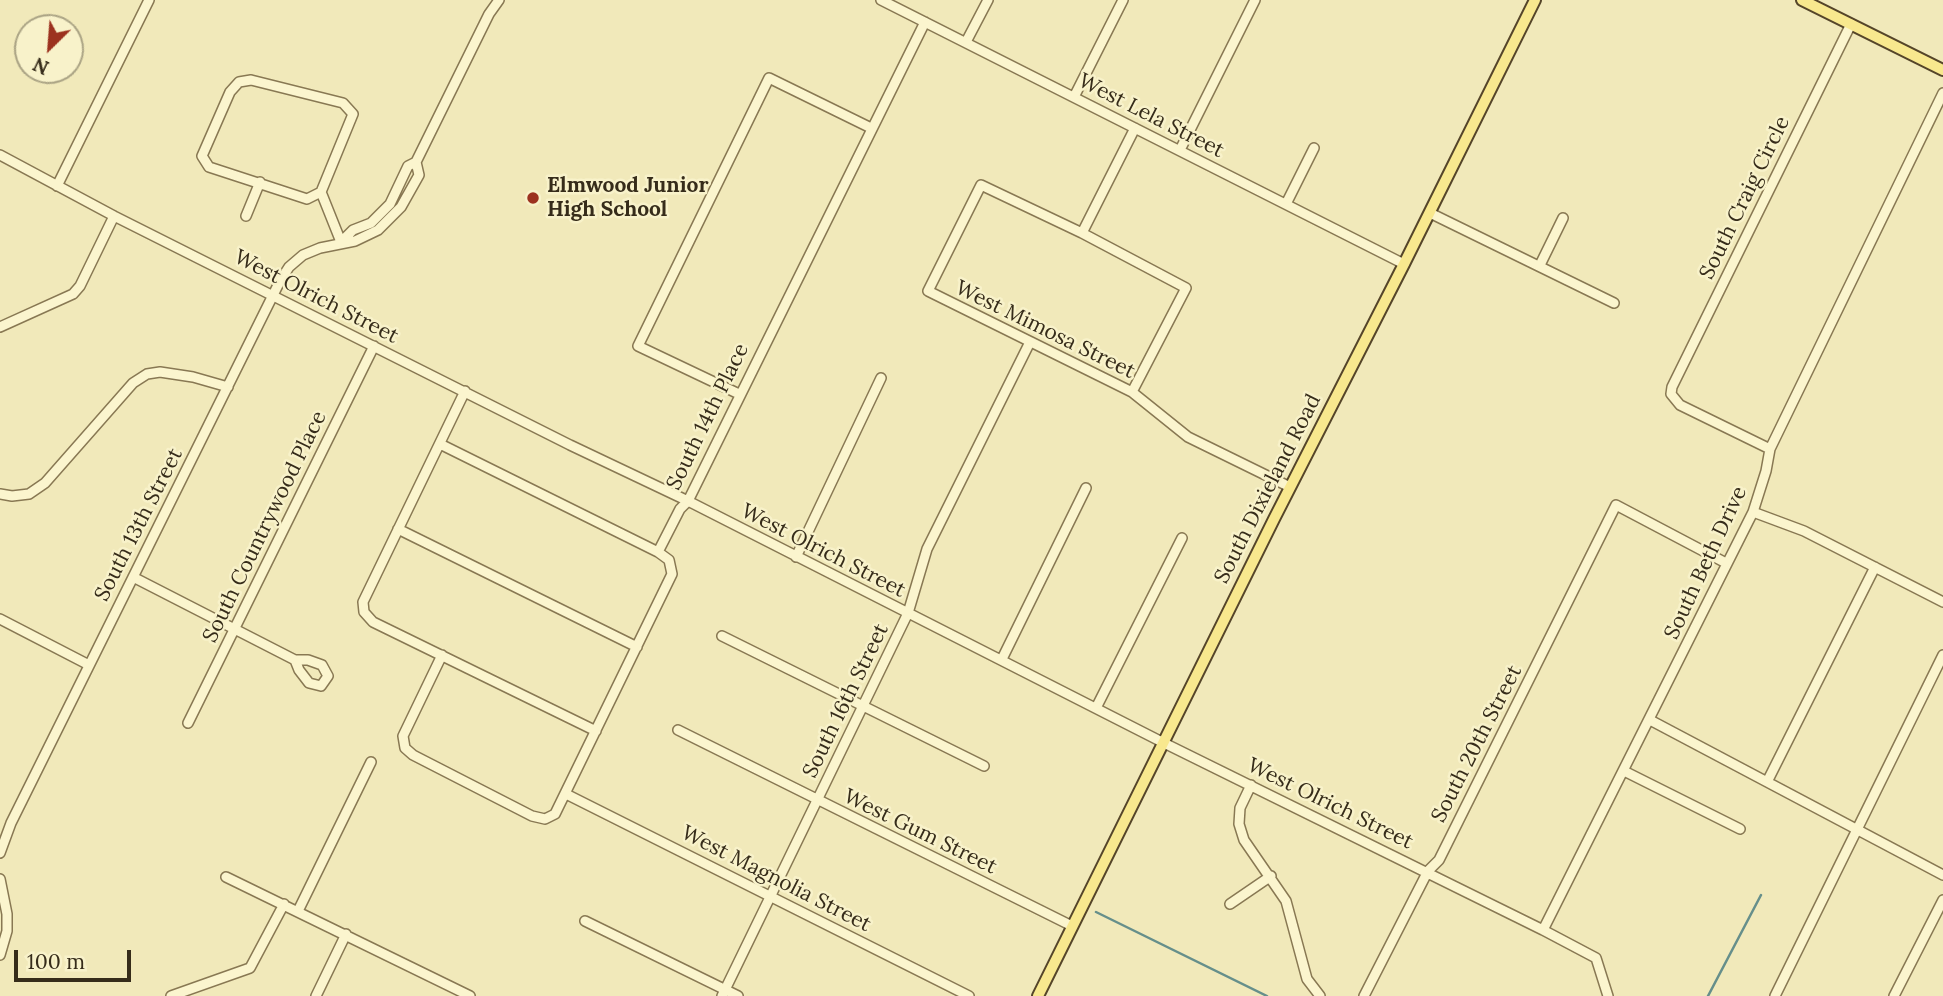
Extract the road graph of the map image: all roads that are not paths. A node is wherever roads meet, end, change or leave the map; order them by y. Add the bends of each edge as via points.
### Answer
1 (149, 0) edge
2 (499, 0) edge
3 (881, 0) edge
4 (988, 0) edge
5 (1123, 0) edge
6 (1255, 0) edge
7 (1535, 0) edge
8 (1802, 0) edge
9 (925, 22) junction
10 (1850, 24) junction
11 (966, 42) junction
12 (1943, 70) edge
13 (1943, 93) edge
14 (1074, 97) junction
15 (871, 128) junction
16 (1135, 128) junction
17 (1314, 148) dead end
18 (1180, 150) junction
19 (0, 155) edge
20 (260, 182) junction
21 (57, 186) junction
22 (321, 192) junction
23 (1286, 204) junction
24 (1430, 213) junction
25 (114, 216) junction
26 (246, 216) dead end
27 (1563, 218) dead end
28 (1082, 233) junction
29 (341, 242) junction
30 (1404, 264) junction
31 (1540, 265) junction
32 (272, 295) junction
33 (1614, 303) dead end
34 (0, 327) edge
35 (1030, 342) junction
36 (373, 346) junction
37 (881, 378) dead end
38 (228, 387) junction
39 (465, 391) junction
40 (1132, 392) junction
41 (739, 394) junction
42 (440, 444) junction
43 (1770, 449) junction
44 (1290, 487) junction
45 (1086, 488) dead end
46 (0, 494) edge
47 (688, 501) junction
48 (1753, 512) junction
49 (398, 529) junction
50 (1182, 538) dead end
51 (658, 552) junction
52 (796, 557) junction
53 (1726, 563) junction
54 (1875, 567) junction
55 (133, 578) junction
56 (1943, 602) edge
57 (908, 613) junction
58 (0, 619) edge
59 (235, 630) junction
60 (722, 636) dead end
61 (637, 647) junction
62 (442, 655) junction
63 (1943, 655) edge
64 (295, 660) dead end
65 (1002, 660) junction
66 (89, 665) junction
67 (864, 706) junction
68 (1096, 708) junction
69 (1650, 720) junction
70 (188, 723) dead end
71 (678, 730) dead end
72 (596, 731) junction
73 (1164, 743) junction
74 (371, 762) dead end
75 (984, 766) dead end
76 (1624, 771) junction
77 (1767, 782) junction
78 (1251, 785) junction
79 (566, 794) junction
80 (817, 801) junction
81 (1740, 829) dead end
82 (1858, 830) junction
83 (0, 853) edge
84 (1428, 872) junction
85 (1943, 875) edge
86 (1271, 876) junction
87 (226, 877) dead end
88 (0, 879) edge
89 (771, 896) junction
90 (1943, 900) edge
91 (284, 904) junction
92 (1230, 904) dead end
93 (298, 911) junction
94 (585, 921) dead end
95 (1072, 926) junction
96 (1542, 930) junction
97 (346, 934) junction
98 (0, 955) edge
99 (452, 992) edge
100 (723, 993) edge
101 (171, 996) edge
102 (316, 996) edge
103 (470, 996) edge
104 (738, 996) edge
105 (969, 996) edge
106 (1038, 996) edge
107 (1320, 996) edge
108 (1364, 996) edge
109 (1608, 996) edge
110 (1775, 996) edge
111 (1894, 996) edge

1 - 21 street
2 - 29 street, South 13th Street via 416,162 419,175 401,208 378,230
3 - 9 street, West Lela Street
4 - 11 street
5 - 14 street
6 - 18 street
7 - 24 main road, South Dixieland Road
8 - 10 main road
9 - 11 street, West Lela Street
9 - 15 street, South 14th Place
10 - 12 main road
10 - 43 street, South Craig Circle via 1672,387 1671,394 1680,405
11 - 14 street, West Lela Street
13 - 43 street, South Beth Drive
14 - 16 street, West Lela Street
15 - 41 street, South 14th Place
15 - 41 street via 769,78 638,346
16 - 18 street, West Lela Street
16 - 28 street
17 - 23 street
18 - 23 street, West Lela Street
19 - 21 street, West Olrich Street
20 - 22 street via 307,199
20 - 22 street via 209,167 202,156 230,92 239,82 251,80 343,103 353,114
20 - 26 street
21 - 25 street, West Olrich Street
22 - 29 street
23 - 30 street, West Lela Street
24 - 30 main road, South Dixieland Road
24 - 31 street
25 - 32 street, West Olrich Street
25 - 34 street via 73,294
27 - 31 street
28 - 35 street, West Mimosa Street via 981,185 928,291
28 - 40 street via 1186,288
29 - 32 street, South 13th Street via 303,255 289,267
30 - 44 main road, South Dixieland Road
31 - 33 street
32 - 36 street, West Olrich Street
32 - 38 street, South 13th Street
35 - 40 street, West Mimosa Street
35 - 57 street, South 16th Street via 927,549
36 - 39 street, West Olrich Street
36 - 59 street, South Countrywood Place
37 - 52 street
38 - 46 street via 193,377 146,374 45,483 29,494
38 - 55 street, South 13th Street
39 - 42 street
39 - 47 street, West Olrich Street
40 - 44 street, West Mimosa Street via 1188,437
41 - 47 street, South 14th Place
42 - 49 street
42 - 51 street
43 - 48 street, South Beth Drive
44 - 73 main road, South Dixieland Road
45 - 65 street
47 - 51 street, South 14th Place
47 - 52 street, West Olrich Street
48 - 53 street, South Beth Drive
48 - 54 street via 1804,531
49 - 61 street
49 - 62 street via 363,602 364,612 373,622
50 - 68 street
51 - 61 street via 669,560 671,574
52 - 57 street, West Olrich Street
53 - 69 street, South Beth Drive
53 - 84 street, South 20th Street via 1616,505 1439,860
54 - 56 street
54 - 77 street
55 - 59 street
55 - 66 street, South 13th Street
57 - 65 street, West Olrich Street
57 - 67 street, South 16th Street
58 - 66 street
59 - 64 street
59 - 70 street, South Countrywood Place
60 - 67 street
61 - 72 street
62 - 72 street
62 - 79 street via 403,740 405,748 532,816 545,819 555,814
63 - 82 street
65 - 68 street, West Olrich Street
66 - 83 street, South 13th Street
67 - 75 street
67 - 80 street, South 16th Street
68 - 73 street, West Olrich Street
69 - 76 street, South Beth Drive
69 - 77 street
71 - 80 street, West Gum Street
72 - 79 street
73 - 78 street, West Olrich Street
73 - 95 main road, South Dixieland Road
74 - 93 street
76 - 81 street
76 - 96 street, South Beth Drive
77 - 82 street
78 - 84 street, West Olrich Street
78 - 86 street via 1240,808 1239,824 1244,840
79 - 89 street, West Magnolia Street
80 - 89 street, South 16th Street
80 - 95 street, West Gum Street
82 - 85 street
82 - 110 street
84 - 96 street, West Olrich Street
84 - 108 street, South 20th Street
86 - 92 street
86 - 107 street via 1286,901 1307,979
87 - 91 street
88 - 98 street via 7,931
89 - 100 street, South 16th Street
89 - 105 street, West Magnolia Street
90 - 111 street
91 - 93 street
91 - 101 street via 250,968
93 - 97 street
94 - 100 street
95 - 106 main road, South Dixieland Road
96 - 109 street, West Olrich Street via 1596,958
97 - 99 street
97 - 102 street
99 - 103 street
100 - 104 street

